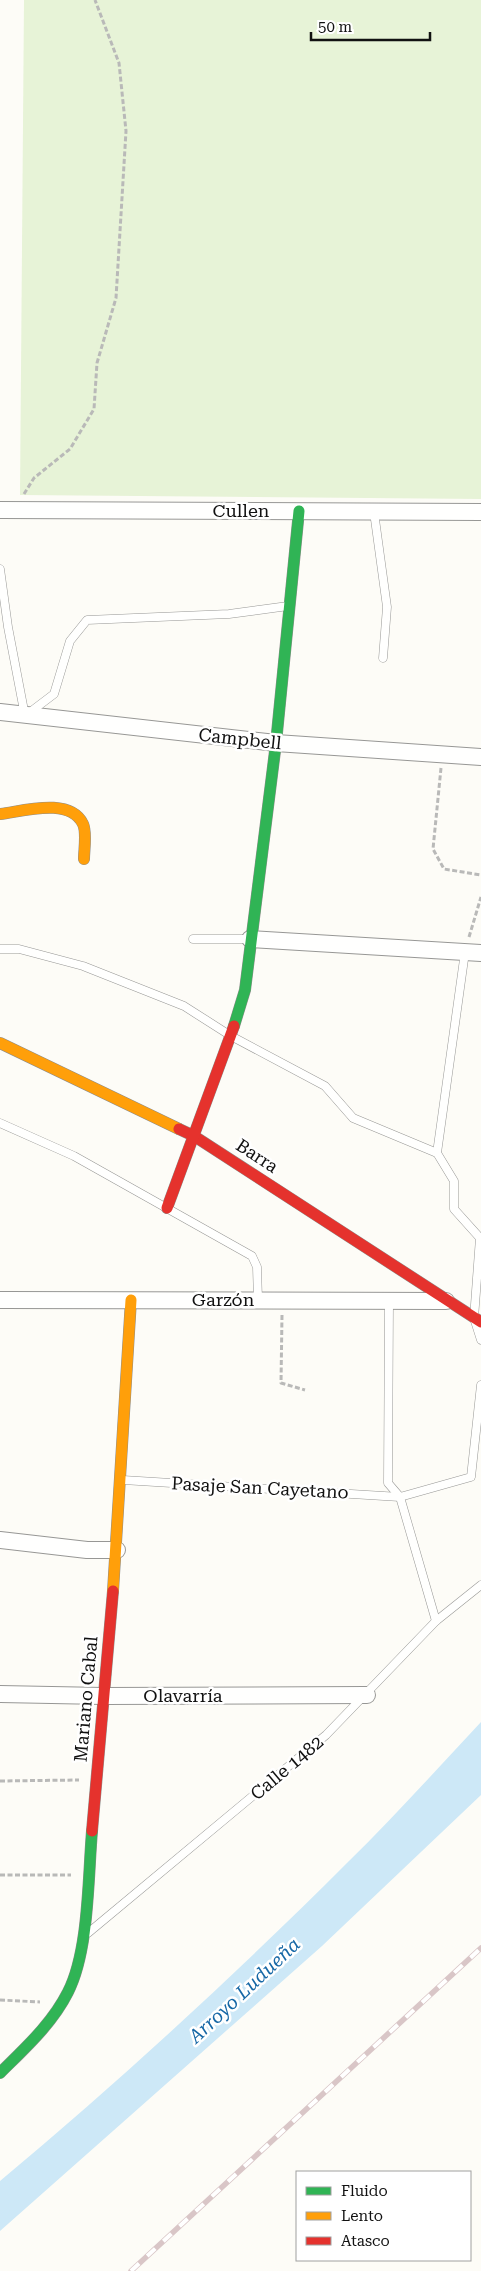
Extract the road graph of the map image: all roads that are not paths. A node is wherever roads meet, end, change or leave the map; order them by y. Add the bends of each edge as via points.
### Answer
1 (8, 510) edge
2 (299, 511) junction
3 (374, 512) junction
4 (481, 512) edge
5 (0, 569) edge
6 (290, 606) junction
7 (383, 658) dead end
8 (0, 712) edge
9 (25, 716) junction
10 (276, 743) junction
11 (481, 757) edge
12 (0, 814) edge
13 (84, 859) dead end
14 (193, 939) dead end
15 (250, 939) junction
16 (0, 949) edge
17 (464, 952) junction
18 (481, 953) edge
19 (231, 1036) junction
20 (0, 1043) edge
21 (0, 1123) edge
22 (194, 1136) junction
23 (437, 1153) junction
24 (167, 1208) junction
25 (389, 1299) junction
26 (0, 1300) edge
27 (131, 1300) junction
28 (258, 1300) junction
29 (446, 1301) junction
30 (477, 1320) edge
31 (481, 1340) edge
32 (481, 1385) edge
33 (122, 1480) junction
34 (400, 1497) junction
35 (0, 1540) edge
36 (117, 1550) junction
37 (481, 1585) edge
38 (436, 1621) junction
39 (0, 1694) edge
40 (367, 1695) junction
41 (103, 1696) junction
42 (83, 1938) junction
43 (0, 2073) edge

1 - 2 street, Cullen
2 - 3 street, Cullen
2 - 6 street
3 - 4 street, Cullen
3 - 7 lane via 387,607
5 - 9 lane
6 - 9 lane via 229,614 87,620 70,642 54,694
6 - 10 street
8 - 9 street, Campbell
9 - 10 street, Campbell
10 - 11 street, Campbell
10 - 15 street
12 - 13 street via 61,807 75,814 84,825
14 - 15 lane
15 - 17 street
15 - 19 street via 245,990
16 - 19 lane via 19,949 83,966 184,1006
17 - 18 street
17 - 23 lane
19 - 22 street
19 - 23 lane via 325,1086 353,1118
20 - 22 street, Barra
21 - 24 lane via 74,1156
22 - 24 street
22 - 29 street, Barra
23 - 30 lane via 454,1181 454,1209 480,1238
24 - 28 lane via 252,1256 257,1267
25 - 28 street, Garzón
25 - 29 street, Garzón
25 - 34 lane via 388,1483
26 - 27 street, Garzón
27 - 28 street, Garzón
27 - 33 street, Mariano Cabal
29 - 30 street, Barra
30 - 31 lane
32 - 34 lane, Pasaje San Cayetano via 471,1477
33 - 34 lane, Pasaje San Cayetano
33 - 36 street, Mariano Cabal
34 - 38 lane
35 - 36 street via 87,1550
36 - 41 street, Mariano Cabal
37 - 38 lane, Calle 1482
38 - 40 lane, Calle 1482
39 - 41 street, Olavarría
40 - 41 street, Olavarría
40 - 42 lane, Calle 1482 via 326,1735
41 - 42 street, Mariano Cabal
42 - 43 street, Mariano Cabal via 74,1977 61,2003 40,2034

